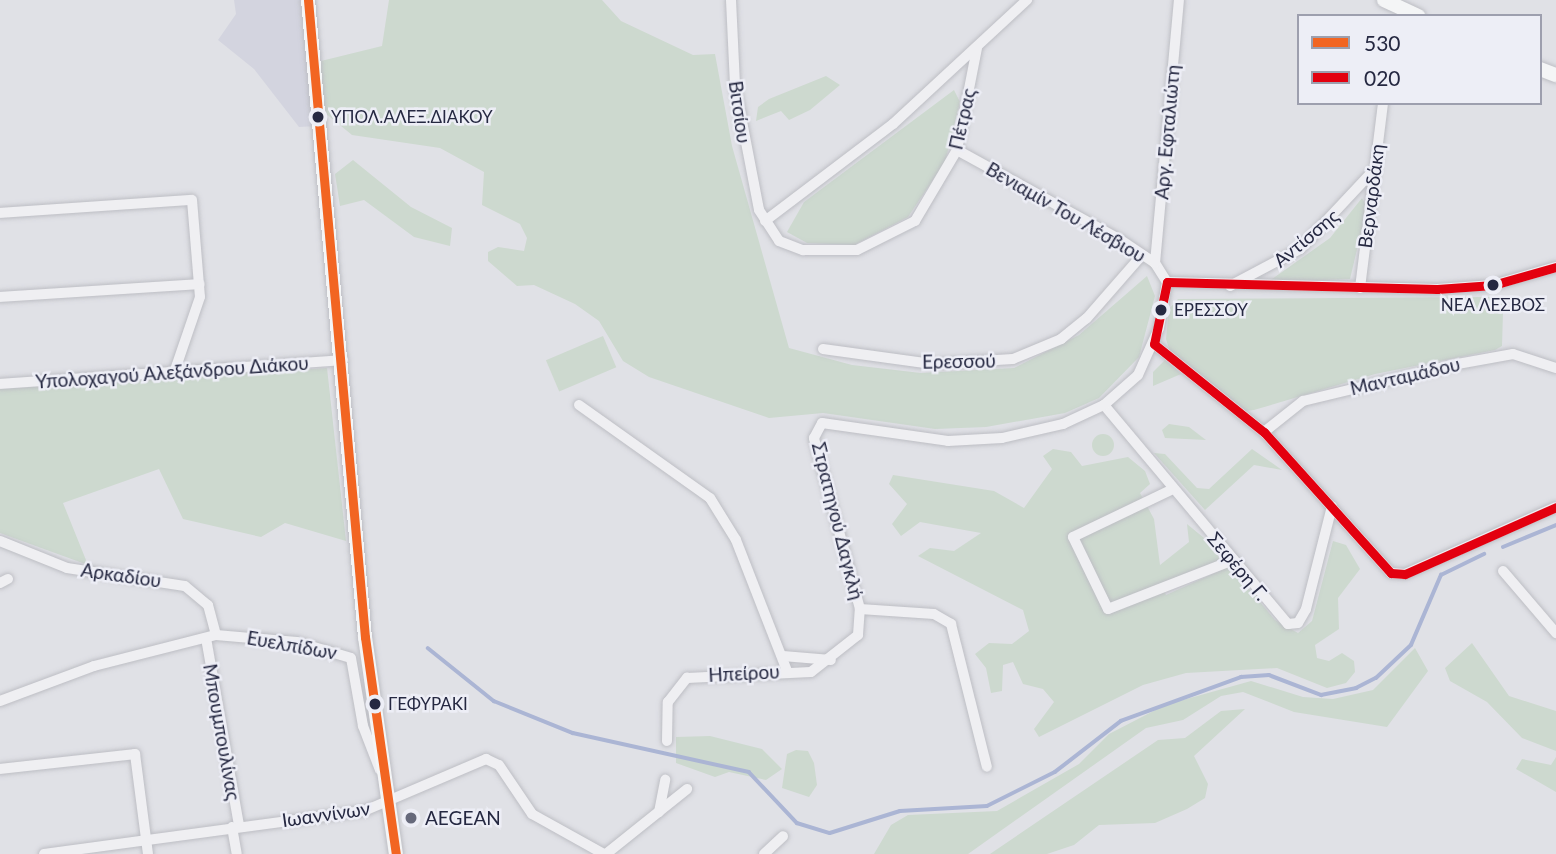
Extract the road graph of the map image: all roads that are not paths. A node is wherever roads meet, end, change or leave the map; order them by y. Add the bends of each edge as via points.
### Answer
1 (308, 0) edge
2 (731, 0) edge
3 (1027, 0) edge
4 (1179, 0) edge
5 (1393, 6) edge
6 (1413, 14) edge
7 (976, 48) junction
8 (1383, 105) edge
9 (957, 150) junction
10 (1373, 172) junction
11 (0, 213) edge
12 (765, 222) junction
13 (1141, 256) junction
14 (1155, 263) junction
15 (1556, 267) edge
16 (1167, 282) junction
17 (200, 284) junction
18 (1227, 287) junction
19 (1360, 288) junction
20 (0, 297) edge
21 (1154, 344) junction
22 (823, 349) dead end
23 (343, 360) junction
24 (1556, 368) edge
25 (176, 370) junction
26 (0, 384) edge
27 (579, 405) dead end
28 (1104, 405) junction
29 (1264, 432) junction
30 (1172, 489) junction
31 (1332, 506) junction
32 (1556, 507) edge
33 (0, 541) edge
34 (1234, 560) junction
35 (1503, 571) dead end
36 (860, 609) junction
37 (1556, 633) edge
38 (858, 635) joint
39 (211, 637) junction
40 (783, 656) junction
41 (831, 660) junction
42 (787, 671) junction
43 (0, 701) edge
44 (667, 741) dead end
45 (987, 767) dead end
46 (0, 769) edge
47 (380, 770) junction
48 (665, 780) dead end
49 (687, 789) dead end
50 (384, 803) junction
51 (659, 813) junction
52 (235, 827) junction
53 (783, 836) dead end
54 (146, 838) junction
55 (44, 854) edge
56 (148, 854) edge
57 (237, 854) edge
58 (396, 854) edge
59 (605, 854) edge
60 (764, 854) edge

1 - 23 main road
2 - 12 street, Βιτσίου via 735,85
3 - 7 street
4 - 14 street, Αργ. Εφταλιώτη
5 - 6 main road
7 - 9 street, Πέτρας
7 - 12 street via 892,124
8 - 10 street, Βερναρδάκη
9 - 12 street, Πέτρας via 936,195 890,238 857,250 803,250 779,241
9 - 13 street, Βενιαμίν Του Λέσβιου
10 - 18 street, Αντίσσης via 1300,248
10 - 19 street, Βερναρδάκη
11 - 17 street via 191,200
13 - 14 street, Βενιαμίν Του Λέσβιου
13 - 22 street, Ερεσσού via 1087,318 1060,339 1013,359 932,364
14 - 16 street, Βενιαμίν Του Λέσβιου
15 - 19 street via 1493,285
16 - 18 street
16 - 21 street, Στρατηγού Δαγκλή
17 - 20 street
17 - 25 street
18 - 19 street
21 - 28 street, Στρατηγού Δαγκλή via 1138,375
21 - 29 street
23 - 25 street, Υπολοχαγού Αλεξάνδρου Διάκου
23 - 47 main road
24 - 29 street, Μανταμάδου via 1513,354 1452,365 1303,401
25 - 26 street, Υπολοχαγού Αλεξάνδρου Διάκου
27 - 40 street via 710,498 736,540
28 - 30 street, Σεφέρη Γ.
28 - 36 street, Στρατηγού Δαγκλή via 1063,424 1002,438 920,439 822,423 814,438
29 - 31 street
30 - 34 street, Σεφέρη Γ.
30 - 34 street via 1073,537 1108,609
31 - 32 street via 1398,576
31 - 34 street, Σεφέρη Γ. via 1298,623 1284,620
33 - 39 street, Αρκαδίου via 67,568 185,586 208,605
35 - 37 street
36 - 38 street, Στρατηγού Δαγκλή
36 - 45 street via 934,614 951,624
38 - 41 street, Ηπείρου
39 - 43 street, Ευελπίδων via 94,666
39 - 47 street, Ευελπίδων via 297,642 351,658 357,702
39 - 52 street, Μπουμπουλίνας
40 - 41 street
40 - 42 street
41 - 42 street, Ηπείρου via 811,672
42 - 44 street, Ηπείρου via 687,678 668,702
46 - 54 street via 135,754
47 - 50 main road
48 - 51 street
49 - 51 street
50 - 52 street, Ιωαννίνων
50 - 58 main road
50 - 59 street, Ιωαννίνων via 494,760 532,814
51 - 59 street
52 - 54 street, Ιωαννίνων
52 - 57 street, Μπουμπουλίνας
53 - 60 street
54 - 55 street, Ιωαννίνων
54 - 56 street

